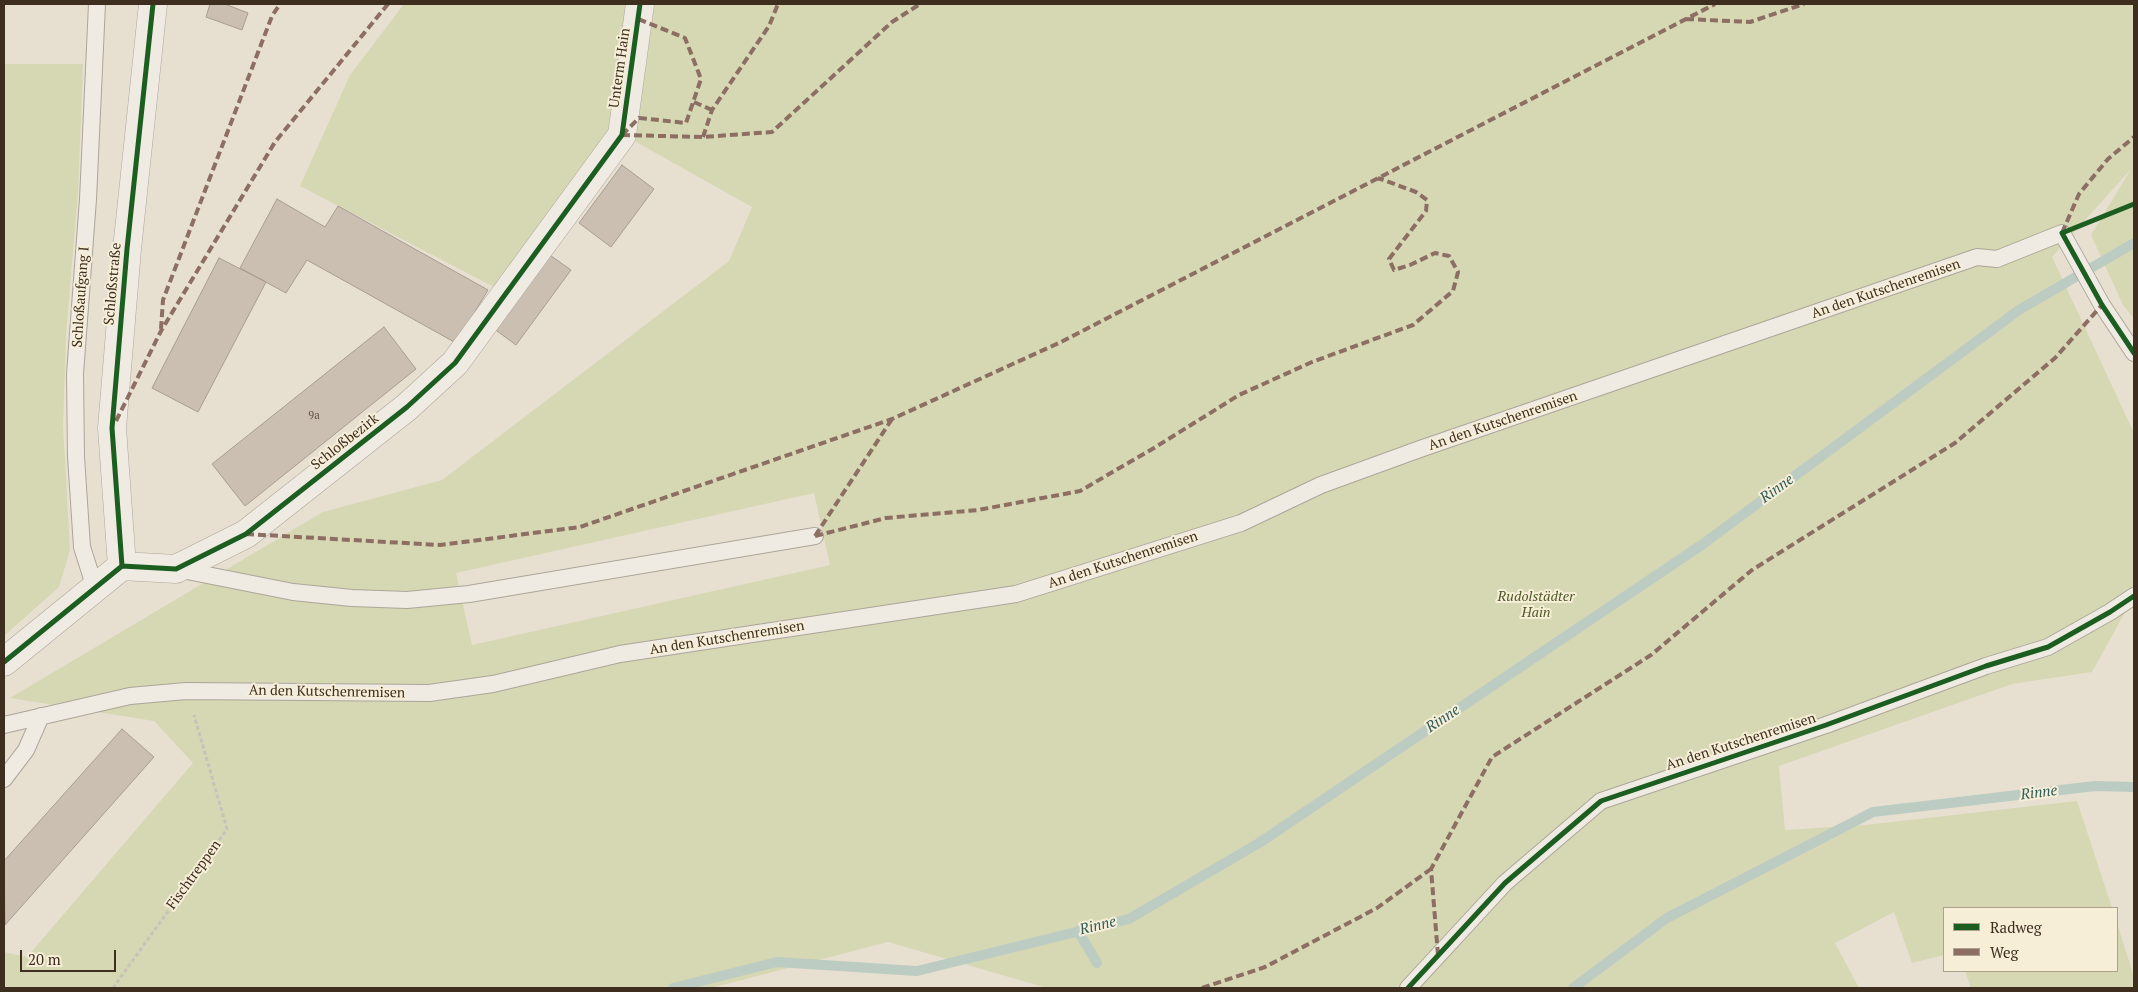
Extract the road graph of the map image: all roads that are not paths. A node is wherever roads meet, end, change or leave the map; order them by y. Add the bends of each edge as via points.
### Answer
1 (97, 4) edge
2 (154, 4) edge
3 (640, 4) edge
4 (622, 134) joint
5 (2134, 353) edge
6 (815, 536) dead end
7 (122, 566) junction
8 (176, 569) junction
9 (95, 588) junction
10 (2134, 596) edge
11 (4, 662) edge
12 (41, 716) junction
13 (4, 725) edge
14 (4, 779) edge
15 (1408, 988) edge

1 - 9 lane, Schloßaufgang I via 88,199 75,374 82,547
2 - 7 street, Schloßstraße via 127,249 112,428
3 - 4 street, Unterm Hain
4 - 8 street, Schloßbezirk via 455,363 407,407 246,534
5 - 12 lane, An den Kutschenremisen via 2062,233 1997,259 1977,257 1321,485 1241,523 1016,594 620,654 493,684 429,693 186,691 130,696
6 - 8 lane via 469,594 407,600 293,592
7 - 8 street, Schloßbezirk
7 - 9 street
9 - 11 street
10 - 15 lane, An den Kutschenremisen via 2048,647 1602,801 1506,883
12 - 13 lane, An den Kutschenremisen
12 - 14 lane via 26,750

